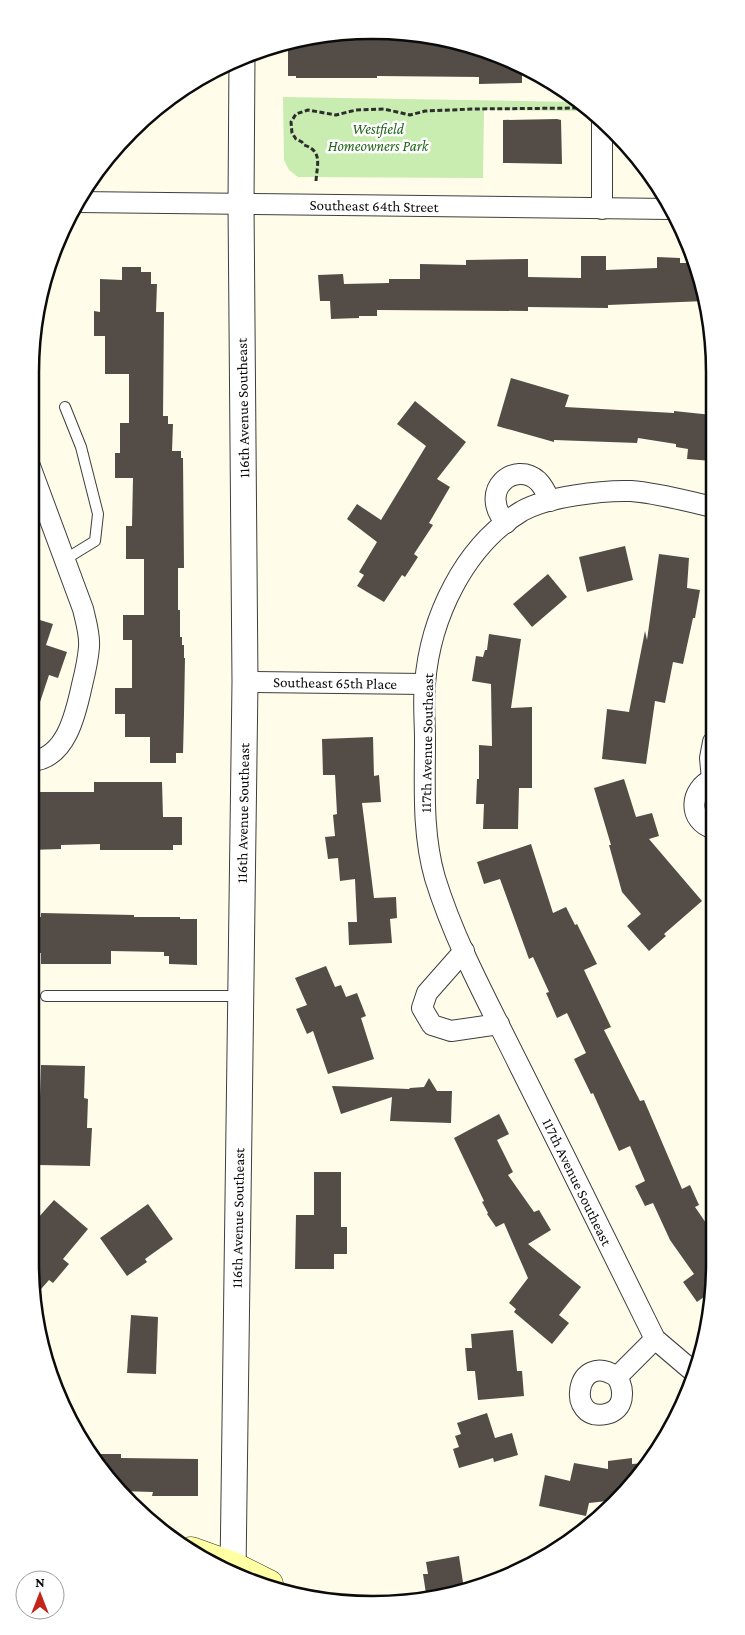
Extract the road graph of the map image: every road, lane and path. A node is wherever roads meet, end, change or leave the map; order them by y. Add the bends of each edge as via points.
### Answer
1 (242, 65) edge
2 (576, 108) edge
3 (602, 131) edge
4 (316, 181) dead end
5 (89, 197) edge
6 (241, 204) junction
7 (602, 209) junction
8 (664, 209) edge
9 (65, 407) dead end
10 (39, 491) edge
11 (550, 501) junction
12 (706, 505) edge
13 (506, 523) junction
14 (64, 560) junction
15 (245, 682) junction
16 (425, 684) junction
17 (39, 758) edge
18 (706, 783) edge
19 (706, 825) edge
20 (464, 951) junction
21 (46, 996) dead end
22 (241, 996) junction
23 (499, 1024) junction
24 (655, 1339) junction
25 (689, 1368) edge
26 (617, 1377) dead end
27 (233, 1566) edge

1 - 6 street, 116th Avenue Southeast
2 - 4 path via 464,109 410,115 384,109 336,115 308,110 296,114 291,122 292,133 316,152
3 - 7 street
5 - 6 street, Southeast 64th Street
6 - 7 street, Southeast 64th Street
6 - 15 street, 116th Avenue Southeast
7 - 8 street, Southeast 64th Street
9 - 14 lane via 81,447 98,514 95,541
10 - 14 street
11 - 12 street, 117th Avenue Southeast via 599,492 630,491
11 - 13 street, 117th Avenue Southeast via 525,510
11 - 13 street via 544,488 532,477 517,474 510,477 502,482 494,498 499,515
13 - 16 street, 117th Avenue Southeast via 482,546 459,576 442,610
14 - 17 street via 88,630 89,646 74,720 50,755
15 - 16 street, Southeast 65th Place
15 - 22 street, 116th Avenue Southeast
16 - 20 street, 117th Avenue Southeast via 428,848 434,876
18 - 19 street via 694,799 697,817
20 - 23 street, 117th Avenue Southeast
20 - 23 street via 427,993 422,1008 432,1025 451,1031
21 - 22 lane
22 - 27 street, 116th Avenue Southeast
23 - 24 street, 117th Avenue Southeast
24 - 25 street
24 - 26 street

